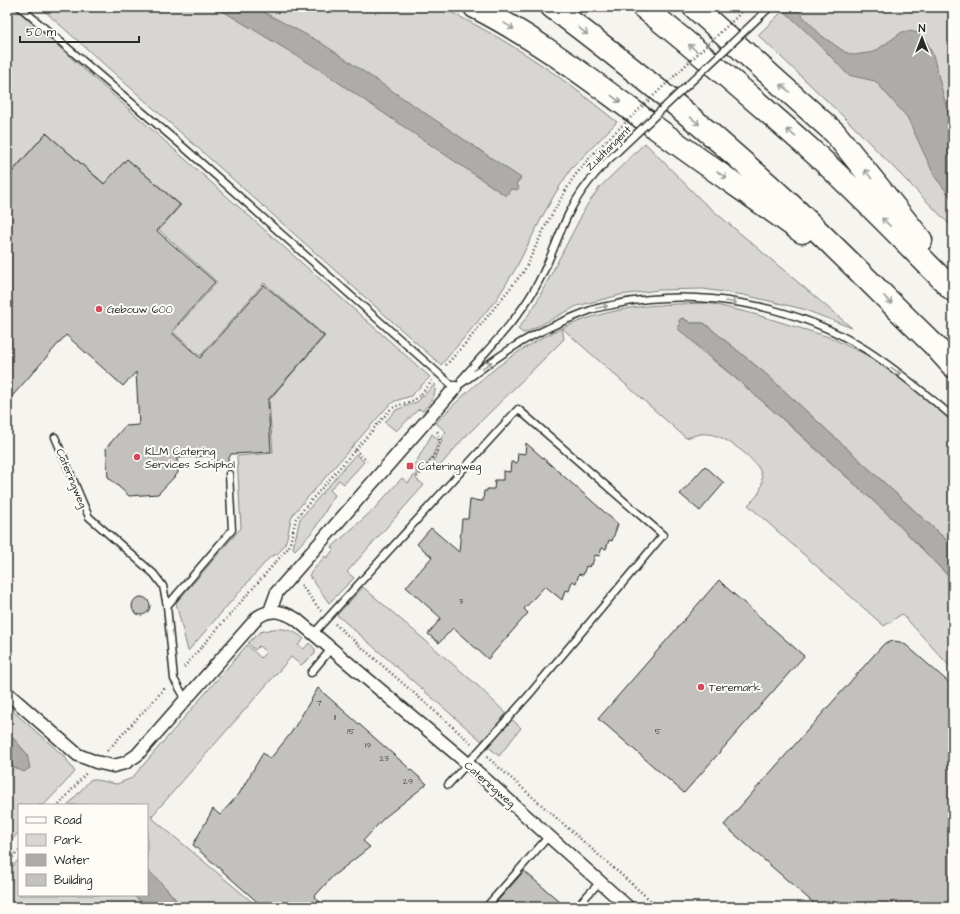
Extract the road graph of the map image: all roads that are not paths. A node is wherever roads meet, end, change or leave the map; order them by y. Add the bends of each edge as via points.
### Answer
1 (20, 7) edge
2 (475, 7) edge
3 (552, 7) edge
4 (643, 7) edge
5 (694, 7) edge
6 (770, 7) edge
7 (860, 273) junction
8 (953, 281) edge
9 (953, 290) edge
10 (953, 366) edge
11 (455, 388) junction
12 (953, 417) edge
13 (55, 437) dead end
14 (229, 474) dead end
15 (167, 606) junction
16 (270, 611) junction
17 (313, 634) junction
18 (331, 649) junction
19 (311, 673) dead end
20 (7, 693) edge
21 (185, 698) junction
22 (467, 763) junction
23 (448, 785) dead end
24 (549, 836) junction
25 (600, 882) junction
26 (486, 907) edge
27 (583, 907) edge
28 (628, 907) edge

1 - 11 lane via 188,151
2 -> 7 highway via 501,20 569,64
3 -> 7 highway via 639,74 725,147 794,208
9 -> 4 highway via 811,150
8 -> 5 highway via 835,132
6 - 11 lane, Zuidtangent, bridge via 604,164 568,214 544,272 525,305
7 -> 10 highway
11 -> 12 lane via 516,346 592,310 632,301 694,297 760,307 802,319 837,334 864,349 917,386
11 - 16 street via 277,592
13 - 15 lane, Cateringweg via 89,517 154,574 163,586
14 - 15 lane via 232,530
15 - 21 lane, Cateringweg via 174,679
16 - 17 street, Cateringweg via 296,618
16 - 21 street via 254,621
17 - 18 street, Cateringweg
17 - 22 lane via 518,409 663,535 528,696
18 - 19 lane
18 - 22 street, Cateringweg
20 - 21 street via 78,755 113,766 125,763 137,755
22 - 23 lane
22 - 24 street, Cateringweg
24 - 25 street, Cateringweg
24 - 26 lane
25 - 27 lane via 582,901
25 - 28 street, Cateringweg

